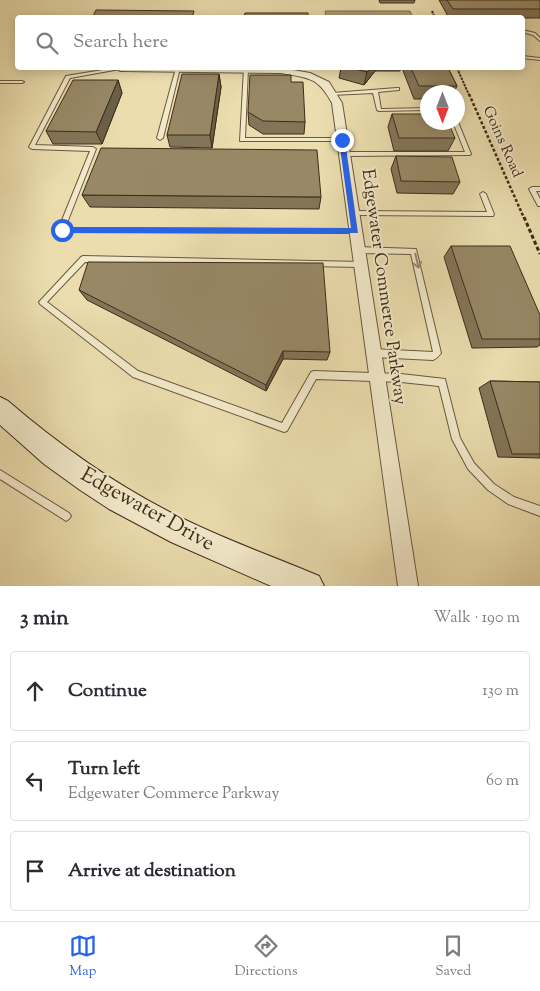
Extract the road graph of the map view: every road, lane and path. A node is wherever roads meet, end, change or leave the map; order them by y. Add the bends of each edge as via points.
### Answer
1 (432, 11) dead end
2 (434, 15) edge
3 (525, 32) edge
4 (540, 40) edge
5 (525, 57) edge
6 (540, 59) edge
7 (108, 70) edge
8 (177, 70) edge
9 (246, 70) edge
10 (281, 70) edge
11 (457, 70) edge
12 (0, 82) edge
13 (22, 82) dead end
14 (397, 89) dead end
15 (375, 91) junction
16 (332, 94) junction
17 (420, 109) edge
18 (458, 130) edge
19 (160, 138) dead end
20 (342, 140) junction
21 (344, 154) junction
22 (540, 189) edge
23 (483, 194) dead end
24 (540, 204) edge
25 (353, 214) junction
26 (356, 231) junction
27 (358, 250) junction
28 (540, 254) edge
29 (360, 264) junction
30 (374, 353) junction
31 (377, 378) junction
32 (0, 409) edge
33 (0, 474) edge
34 (540, 511) edge
35 (66, 516) dead end
36 (308, 586) edge
37 (408, 586) edge

1 - 2 path
3 - 4 lane
5 - 6 lane
7 - 26 lane via 68,77 32,147 93,149 62,230
8 - 19 lane
9 - 20 lane via 242,140
10 - 16 street via 307,75 326,84
11 - 28 path, Goins Road
12 - 13 lane
14 - 15 lane
15 - 16 lane
15 - 17 lane via 379,110
16 - 20 street, Edgewater Commerce Parkway
18 - 21 lane via 468,154
20 - 21 street, Edgewater Commerce Parkway
21 - 25 street, Edgewater Commerce Parkway
22 - 24 lane via 532,189
23 - 25 lane via 491,214
25 - 26 street, Edgewater Commerce Parkway
26 - 27 street, Edgewater Commerce Parkway
27 - 29 street, Edgewater Commerce Parkway
27 -> 30 lane via 414,251 437,353 433,356
29 - 30 street, Edgewater Commerce Parkway
29 - 31 lane via 83,258 42,302 136,374 284,428 314,375
30 - 31 street, Edgewater Commerce Parkway
31 - 34 lane via 442,382 456,439 471,466 491,487 511,501
31 - 37 street, Edgewater Commerce Parkway
32 - 36 main road, Edgewater Drive via 62,462 145,514 229,554
33 - 35 lane

